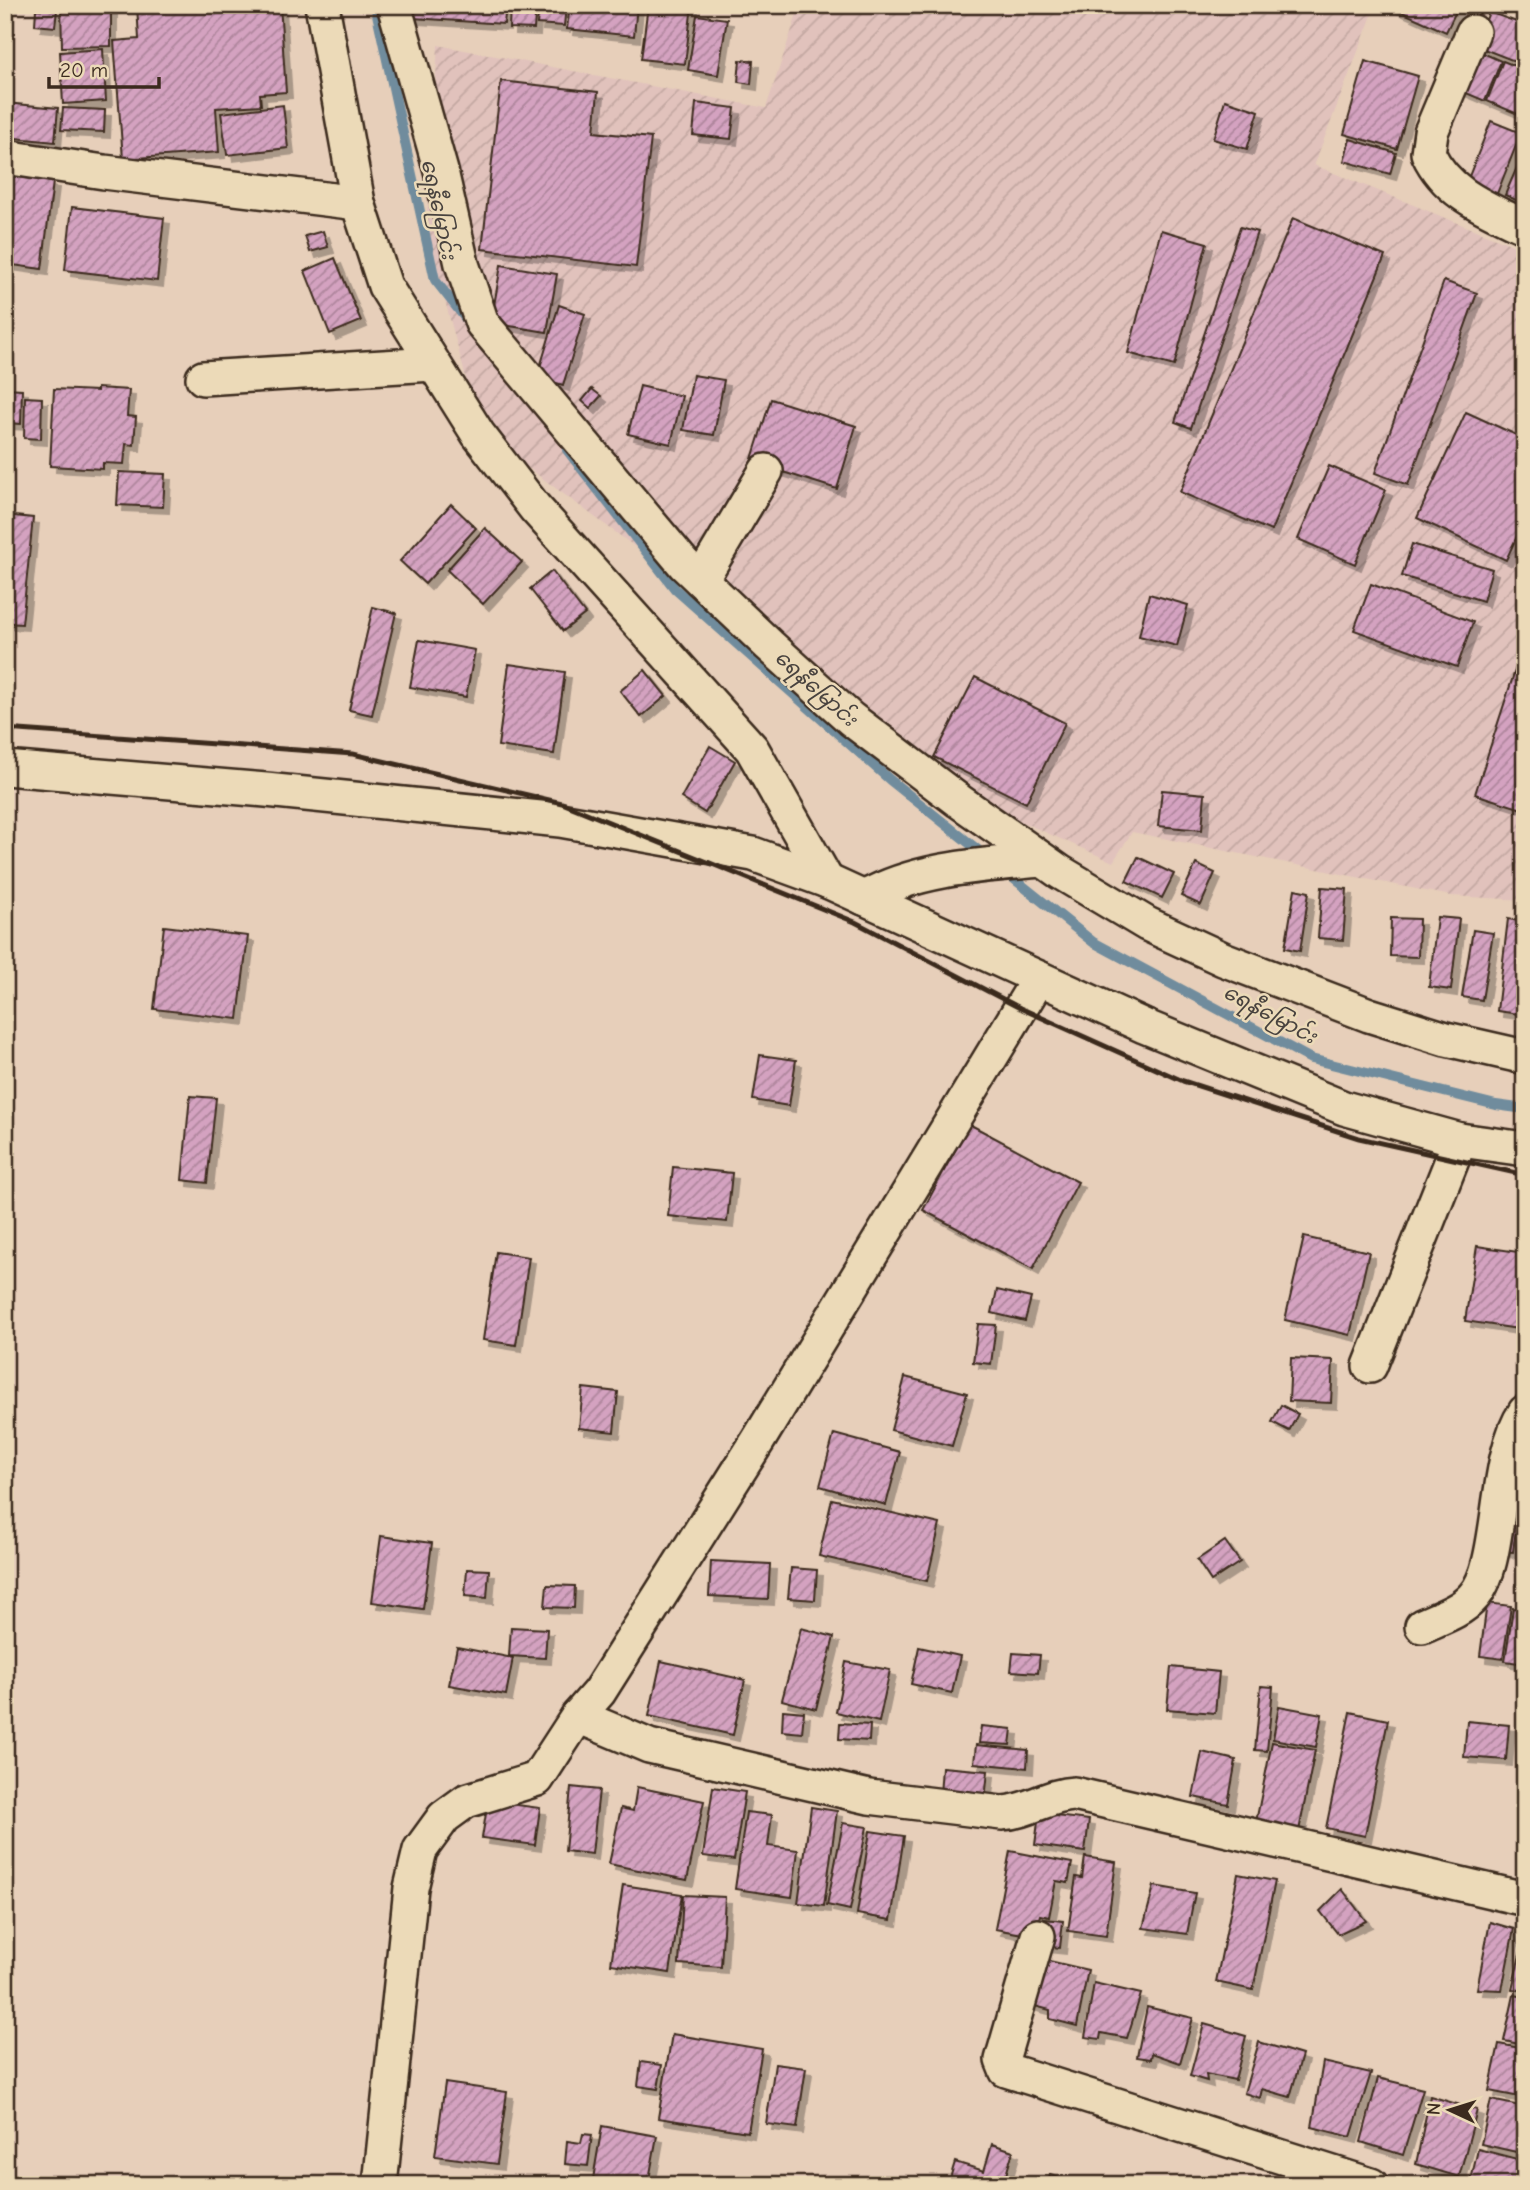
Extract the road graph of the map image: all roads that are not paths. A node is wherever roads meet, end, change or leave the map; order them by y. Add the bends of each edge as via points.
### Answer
1 (322, 5) edge
2 (394, 5) edge
3 (1473, 32) dead end
4 (5, 157) edge
5 (358, 203) junction
6 (1525, 227) edge
7 (433, 364) junction
8 (203, 378) dead end
9 (766, 471) dead end
10 (701, 580) junction
11 (5, 768) edge
12 (1038, 864) junction
13 (827, 881) junction
14 (869, 895) junction
15 (1039, 978) junction
16 (1525, 1057) edge
17 (1460, 1140) junction
18 (1525, 1149) edge
19 (1370, 1366) dead end
20 (1525, 1412) edge
21 (1422, 1626) dead end
22 (578, 1716) junction
23 (1525, 1899) edge
24 (1038, 1936) dead end
25 (380, 2185) edge
26 (1371, 2185) edge

1 - 5 street
2 - 10 street via 482,323
3 - 6 street via 1431,132 1428,153 1447,184
4 - 5 street
5 - 7 street via 385,286
7 - 8 street
7 - 13 street via 478,434 535,508 752,749
9 - 10 street
10 - 12 street via 851,719
11 - 13 street via 560,820 753,854
12 - 14 street via 925,875
12 - 16 street via 1147,924 1223,959 1382,1019
13 - 14 street
14 - 15 street
15 - 17 street via 1343,1108
15 - 22 street via 759,1439 600,1692
17 - 18 street
17 - 19 street
20 - 21 street via 1512,1435 1502,1474 1486,1578 1474,1597 1457,1610
22 - 23 street via 649,1746 869,1797 1002,1813 1074,1794
22 - 25 street via 537,1779 466,1801 444,1817 420,1850 411,1888
24 - 26 street via 1002,2060 1006,2070

